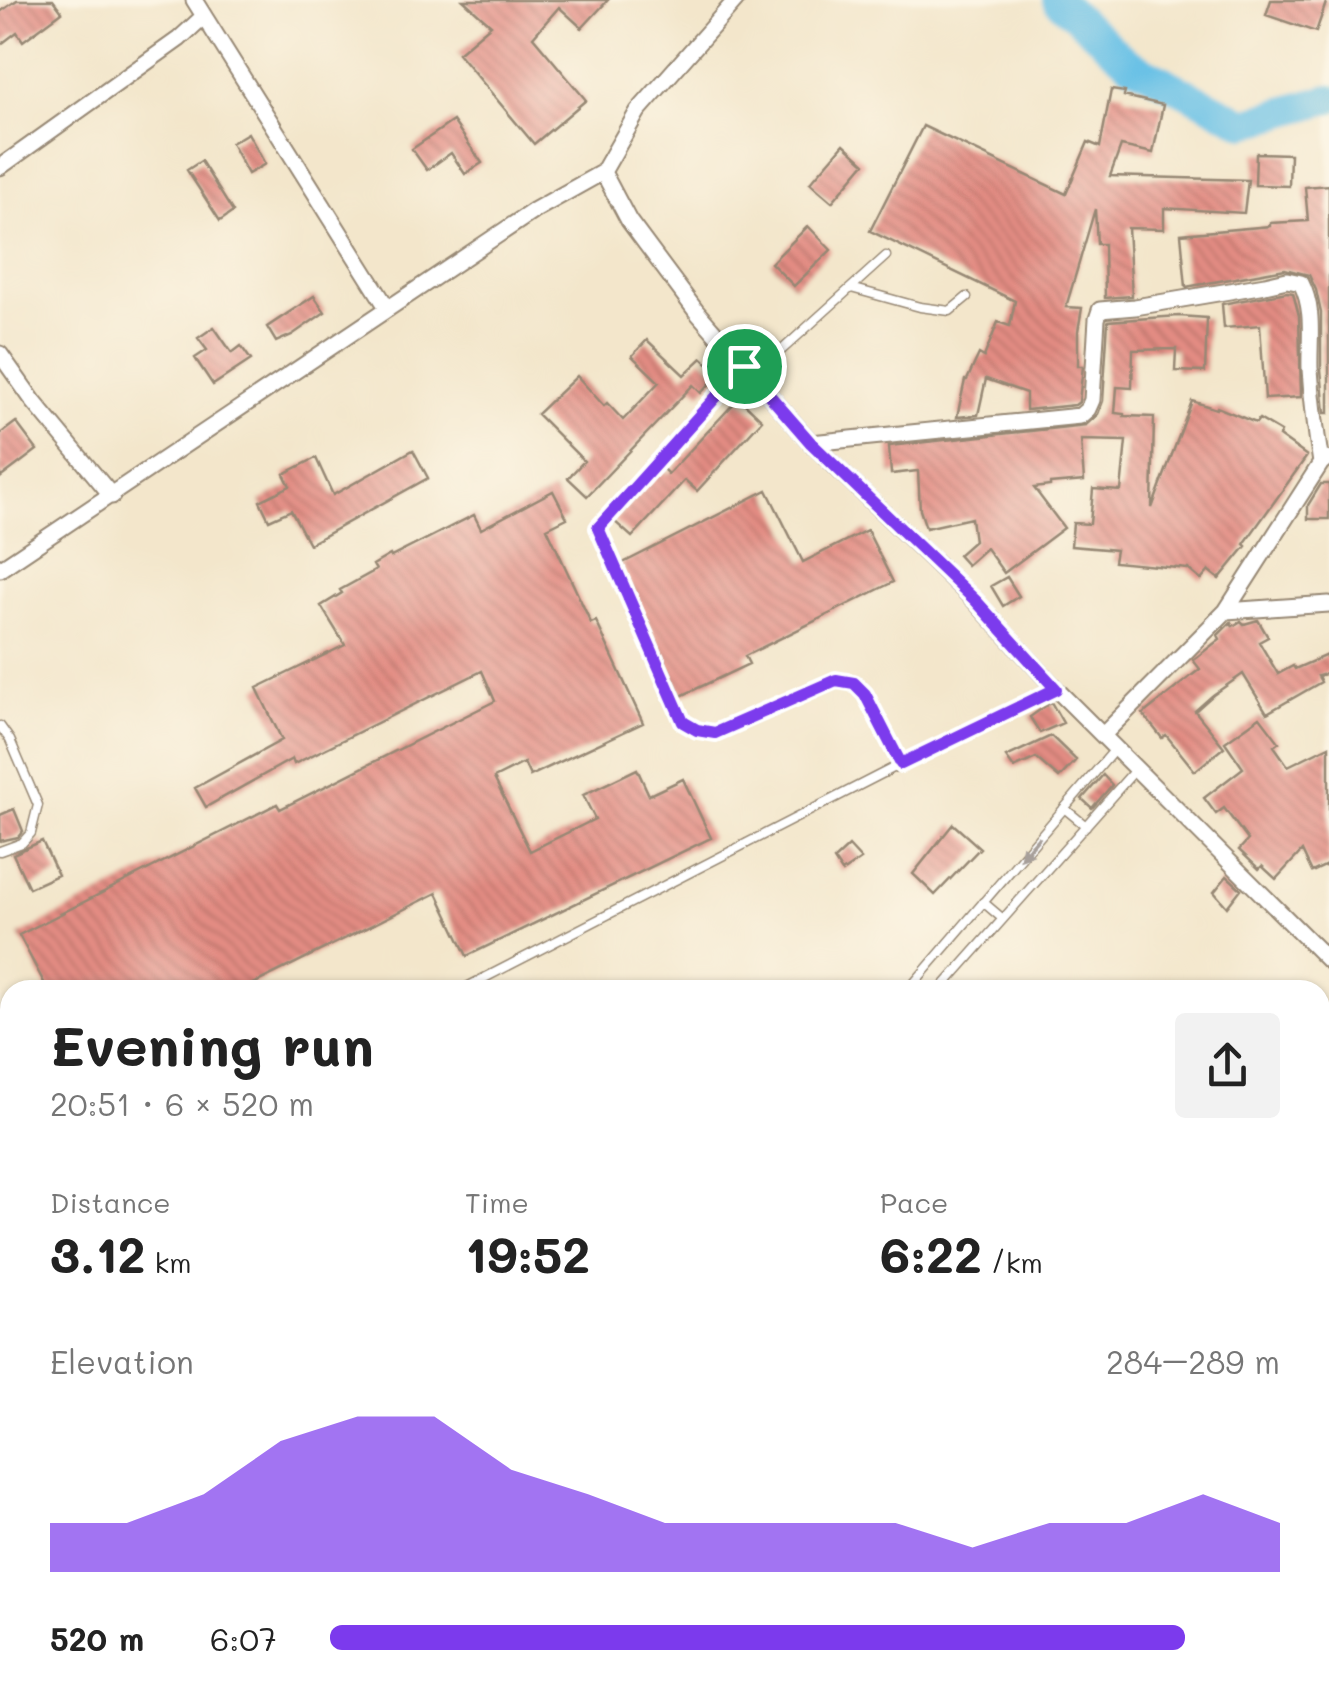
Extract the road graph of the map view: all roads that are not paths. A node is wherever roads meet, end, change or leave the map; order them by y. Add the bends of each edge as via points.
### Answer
1 (194, 0) edge
2 (736, 0) edge
3 (204, 16) junction
4 (0, 167) edge
5 (602, 172) junction
6 (886, 256) dead end
7 (852, 288) junction
8 (968, 298) dead end
9 (388, 309) junction
10 (0, 354) edge
11 (748, 371) junction
12 (811, 443) junction
13 (1325, 460) edge
14 (112, 496) junction
15 (0, 569) edge
16 (1329, 604) edge
17 (1226, 611) junction
18 (1056, 689) junction
19 (0, 726) edge
20 (1103, 735) junction
21 (1116, 748) junction
22 (901, 764) junction
23 (1138, 768) junction
24 (1064, 808) junction
25 (1086, 826) junction
26 (0, 851) edge
27 (983, 902) junction
28 (1003, 918) junction
29 (1329, 961) edge
30 (480, 980) edge
31 (917, 980) edge
32 (949, 980) edge

1 - 3 street
2 - 5 street via 638,111
3 - 4 street
3 - 9 street
5 - 9 street
5 - 11 street via 629,221
6 - 7 lane
7 - 8 lane via 950,311
7 - 11 lane
9 - 14 street
10 - 14 street
11 - 12 street
11 - 22 lane via 598,528 683,722 715,733 836,680 854,683
12 - 13 street via 1080,416 1092,400 1100,310 1287,280 1302,283 1311,314 1314,424
12 - 18 street via 976,601
13 - 17 street
14 - 15 street
16 - 17 street
17 - 20 street
18 - 20 street
18 - 22 lane
19 - 26 lane via 38,805 31,833
20 - 21 street
21 - 23 street
21 - 24 lane
22 - 30 lane
23 - 25 lane
23 - 29 street
24 - 25 lane
24 -> 27 lane
25 - 28 lane
27 - 28 lane
27 - 31 lane
28 - 32 lane

